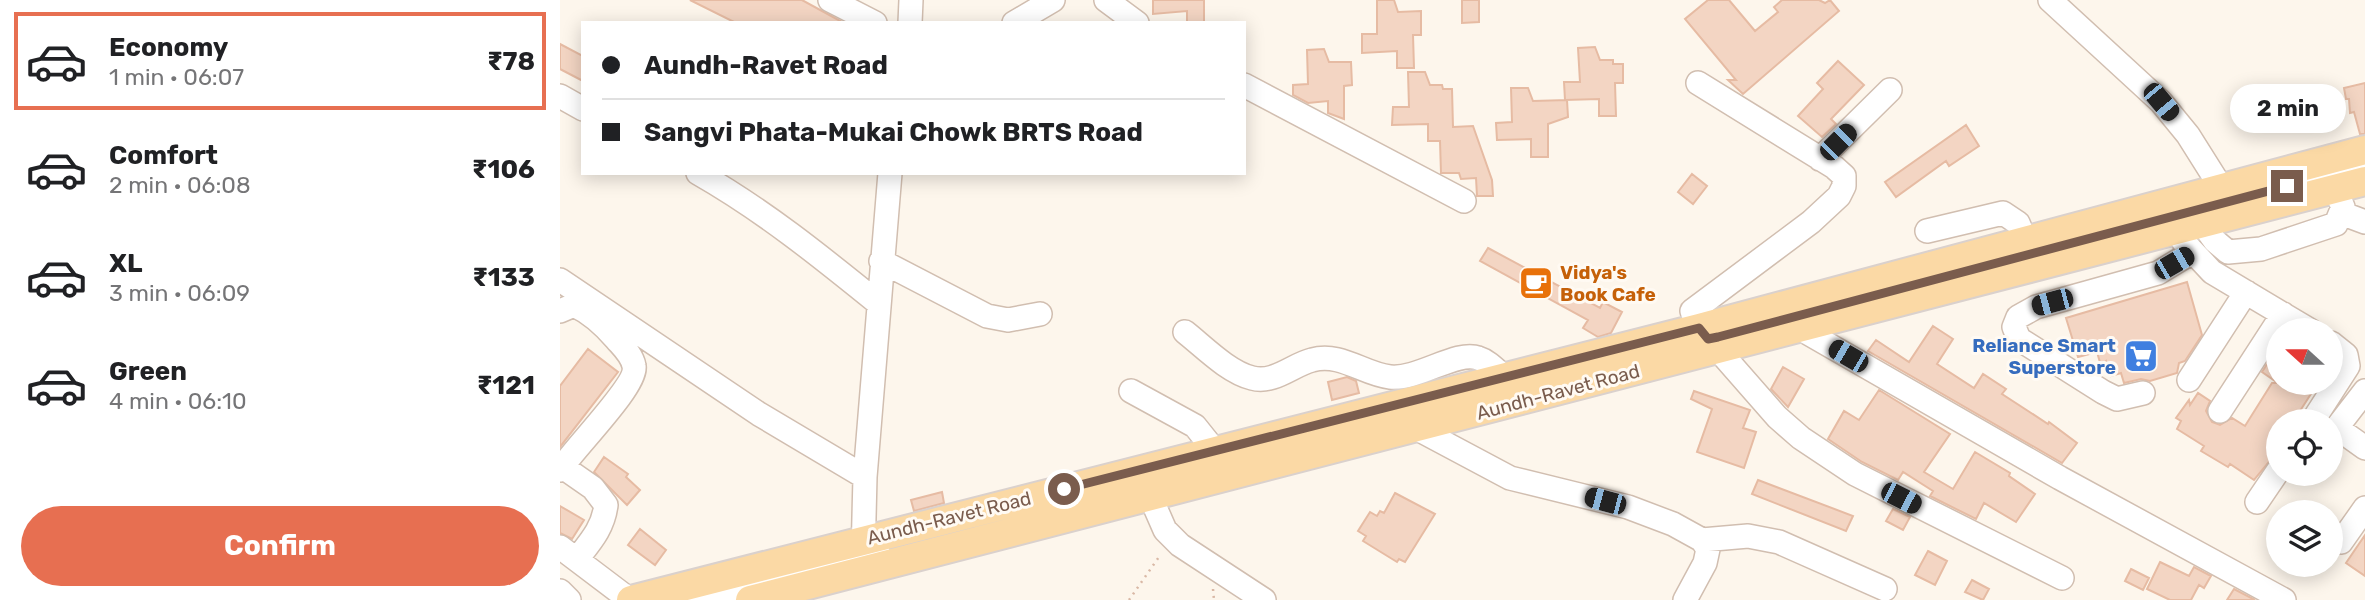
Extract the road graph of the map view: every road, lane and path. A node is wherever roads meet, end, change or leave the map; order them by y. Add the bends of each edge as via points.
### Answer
1 (830, 0) edge
2 (911, 0) edge
3 (1054, 0) edge
4 (1106, 0) edge
5 (2050, 0) edge
6 (871, 21) edge
7 (910, 21) edge
8 (1017, 21) edge
9 (1134, 21) edge
10 (1698, 83) dead end
11 (1246, 86) edge
12 (1890, 90) dead end
13 (560, 96) edge
14 (581, 108) edge
15 (2365, 150) edge
16 (1820, 159) junction
17 (2365, 166) edge
18 (702, 175) edge
19 (890, 175) edge
20 (2365, 181) edge
21 (2222, 189) junction
22 (1464, 201) dead end
23 (2338, 201) junction
24 (2365, 222) edge
25 (2203, 223) junction
26 (1927, 230) dead end
27 (2175, 230) junction
28 (2026, 242) junction
29 (2191, 253) junction
30 (881, 261) junction
31 (560, 280) edge
32 (2246, 292) junction
33 (878, 303) junction
34 (560, 310) edge
35 (1040, 314) dead end
36 (2283, 314) junction
37 (2290, 318) edge
38 (1801, 329) junction
39 (1185, 332) dead end
40 (1709, 339) junction
41 (2343, 352) edge
42 (2356, 371) edge
43 (1504, 377) junction
44 (2189, 380) dead end
45 (1131, 391) dead end
46 (2365, 391) edge
47 (2143, 393) dead end
48 (2323, 409) edge
49 (2220, 411) dead end
50 (2343, 419) edge
51 (1418, 429) junction
52 (2343, 436) edge
53 (2365, 448) edge
54 (1215, 451) junction
55 (565, 471) edge
56 (865, 477) junction
57 (2268, 486) edge
58 (1151, 498) junction
59 (2257, 502) dead end
60 (2365, 508) edge
61 (1173, 538) junction
62 (2343, 539) edge
63 (1702, 540) junction
64 (568, 553) edge
65 (863, 556) junction
66 (2062, 578) dead end
67 (1885, 589) dead end
68 (560, 591) edge
69 (569, 600) edge
70 (631, 600) edge
71 (690, 600) edge
72 (750, 600) edge
73 (1129, 600) edge
74 (1264, 600) edge
75 (1685, 600) edge
76 (2284, 600) edge

1 - 6 street
2 - 7 street
3 - 8 street
4 - 9 street
5 - 21 street via 2161,102
10 - 16 street
11 - 22 street
12 - 16 street
13 - 14 street
15 - 21 main road, Aundh-Ravet Road
16 - 40 street via 1844,176 1839,196 1692,311
17 - 40 street
18 - 33 street via 782,226
19 - 30 street
20 - 23 main road, Aundh-Ravet Road
21 - 28 main road, Aundh-Ravet Road
23 - 24 street
23 - 25 main road, Aundh-Ravet Road
23 - 25 street via 2336,224 2261,249 2228,252
25 - 27 main road, Aundh-Ravet Road
26 - 28 street via 2003,213 2018,223
27 - 29 street
27 - 38 main road, Aundh-Ravet Road
28 - 40 main road, Aundh-Ravet Road
29 - 32 street
29 - 47 street via 2158,273 2036,307 2018,317 2014,327 2019,339 2103,392 2117,398
30 - 33 street
30 - 35 street via 988,316 1008,320
31 - 56 street via 759,414
32 - 36 street
32 - 44 street
33 - 56 street
34 - 55 street via 574,305 605,326 635,367 631,385 571,452
36 - 37 street
36 - 49 street
38 - 40 main road, Aundh-Ravet Road
38 - 76 street
39 - 43 street via 1253,378 1265,379 1312,360 1332,358 1390,377 1407,376 1469,356
40 - 43 main road, Aundh-Ravet Road
40 - 51 main road, Aundh-Ravet Road
40 - 65 street
40 - 66 street via 1777,417 1855,474
41 - 42 street
42 - 48 street
43 - 54 main road, Aundh-Ravet Road
45 - 54 street via 1195,426
46 - 50 street
51 - 58 main road, Aundh-Ravet Road
51 - 63 street via 1510,478 1628,507
52 - 53 street
54 - 65 main road, Aundh-Ravet Road
55 - 64 street via 593,488 606,505 597,534
56 - 65 street
57 - 59 street
58 - 61 street via 1159,520
58 - 65 main road, Aundh-Ravet Road
60 - 62 street
61 - 73 path
61 - 74 street
63 - 67 street via 1748,536 1779,542
63 - 75 street via 1708,549 1706,563
64 - 70 street
65 - 70 main road, Aundh-Ravet Road
65 - 71 street
65 - 72 main road, Aundh-Ravet Road
68 - 69 street

